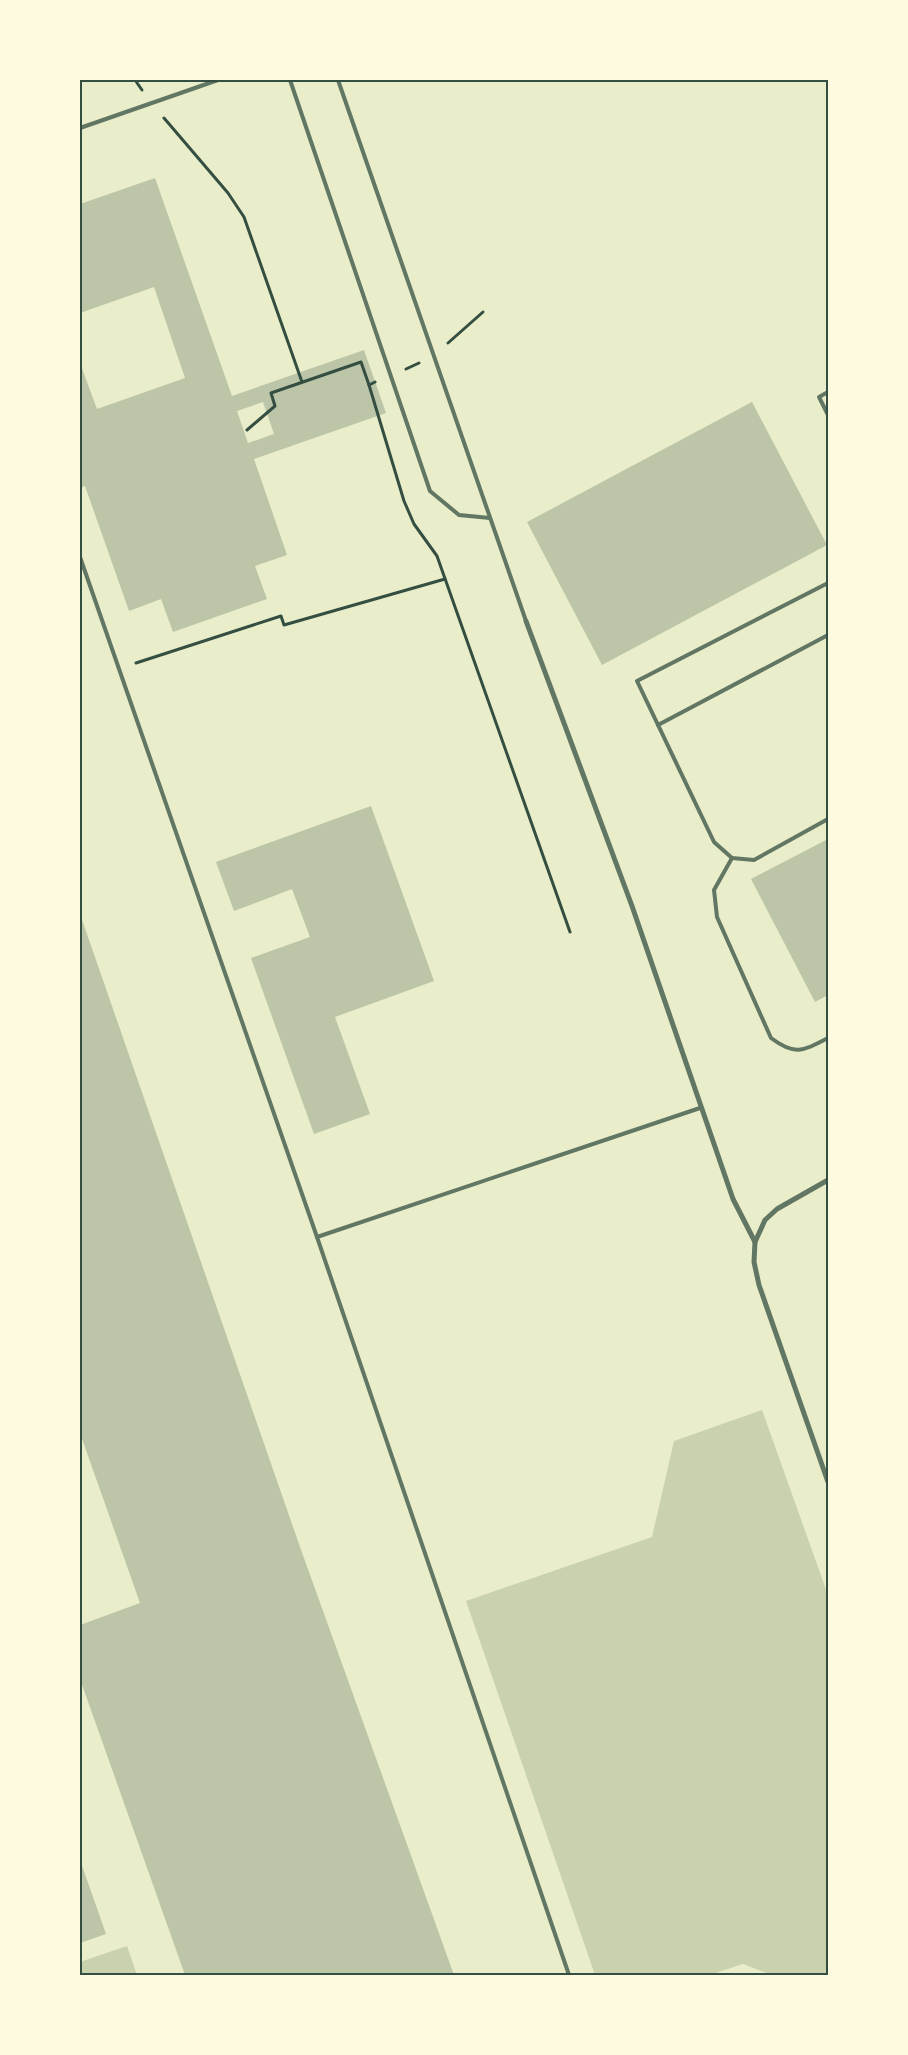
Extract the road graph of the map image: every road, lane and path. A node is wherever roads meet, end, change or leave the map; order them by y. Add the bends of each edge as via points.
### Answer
1 (134, 80) edge
2 (218, 80) edge
3 (290, 80) edge
4 (338, 80) edge
5 (152, 103) junction
6 (80, 128) edge
7 (483, 312) dead end
8 (434, 356) junction
9 (391, 376) junction
10 (302, 382) junction
11 (369, 385) junction
12 (828, 392) edge
13 (828, 415) edge
14 (247, 430) dead end
15 (490, 518) junction
16 (80, 557) edge
17 (445, 579) junction
18 (828, 582) edge
19 (526, 621) joint
20 (828, 635) edge
21 (119, 669) junction
22 (658, 725) junction
23 (828, 820) edge
24 (732, 858) junction
25 (570, 932) dead end
26 (828, 1038) edge
27 (700, 1108) junction
28 (828, 1180) edge
29 (317, 1238) junction
30 (755, 1242) junction
31 (828, 1482) edge
32 (569, 1975) edge

1 - 5 path
2 - 5 lane
3 - 9 lane
4 - 8 lane
5 - 6 lane
5 - 10 path via 228,193 244,217
7 - 8 path
8 - 9 path
8 - 15 lane
9 - 11 path
9 - 15 lane via 430,491 459,515
10 - 11 path via 361,362
10 - 14 path via 271,393 275,406
11 - 17 path via 404,501 414,524 436,556
12 - 13 lane via 819,397
15 - 19 lane
16 - 21 lane
17 - 21 path via 284,625 281,616
17 - 25 path
18 - 22 lane via 637,681
19 - 27 street via 632,906
20 - 22 lane
21 - 29 lane
22 - 24 lane via 714,842
23 - 24 lane via 754,860
24 - 26 lane via 714,890 717,917 771,1038 785,1049 806,1049
27 - 29 lane
27 - 30 street via 733,1199
28 - 30 street via 777,1209 765,1220
29 - 32 lane
30 - 31 street via 754,1262 759,1285

